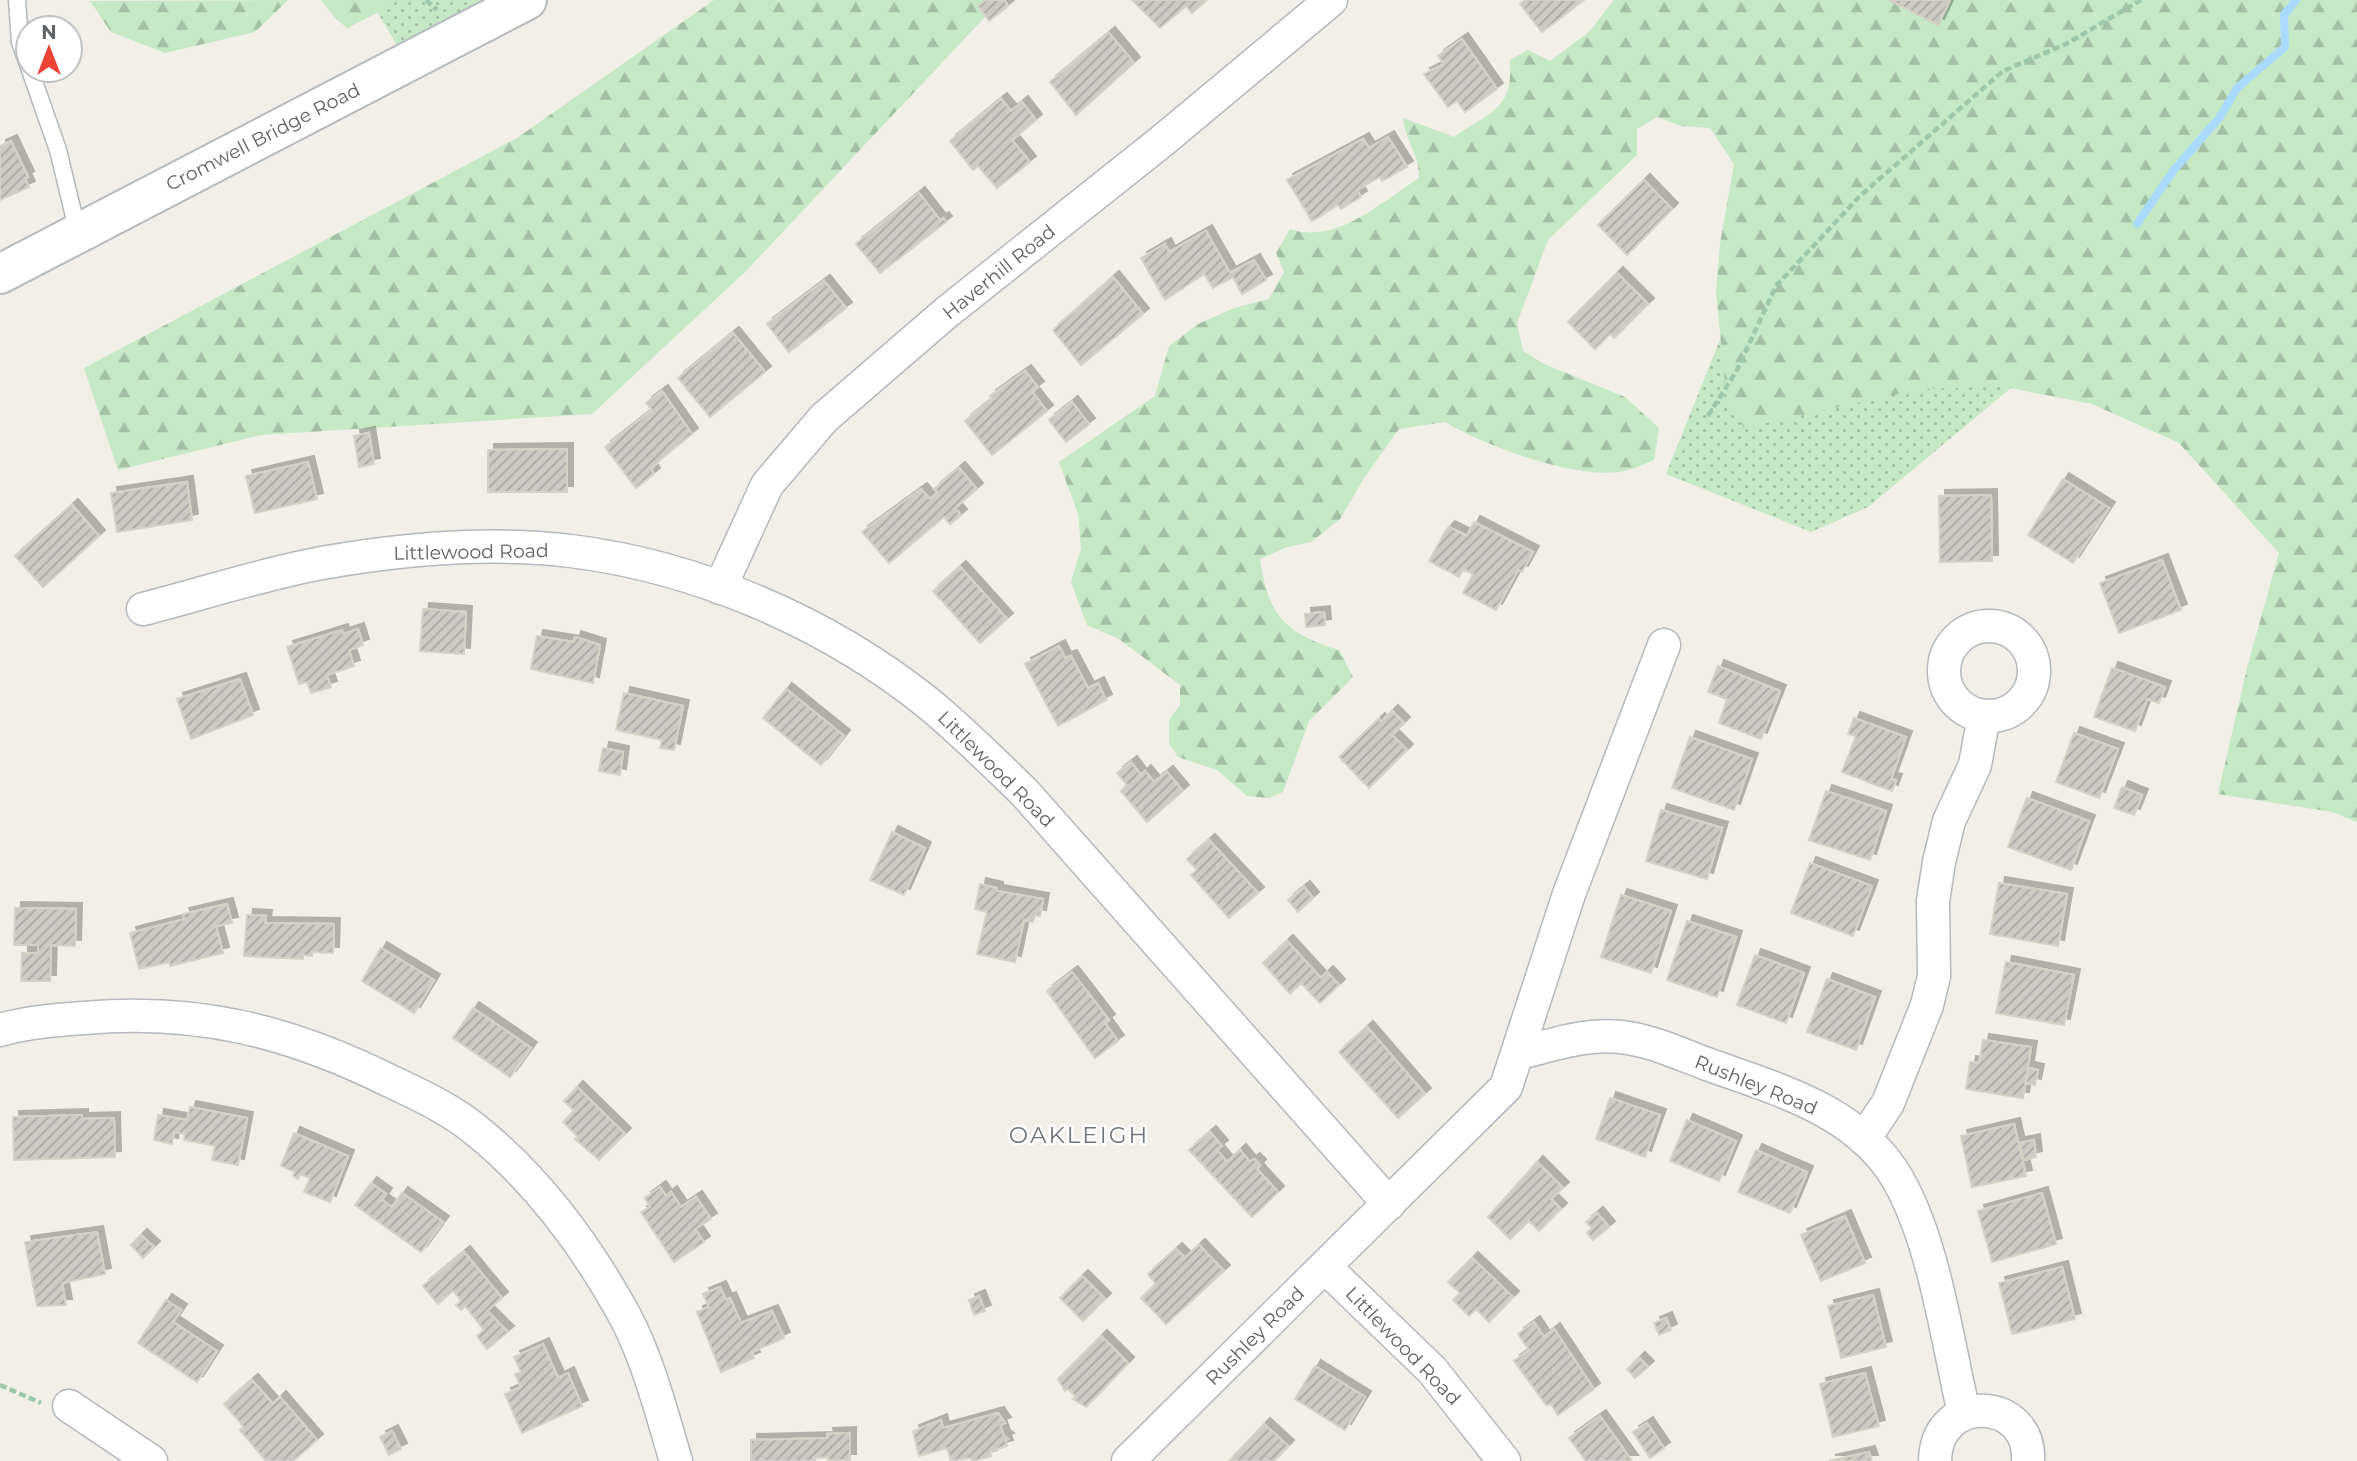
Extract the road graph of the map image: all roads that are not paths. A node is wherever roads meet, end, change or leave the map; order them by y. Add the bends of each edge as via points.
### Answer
1 (527, 0) edge
2 (1331, 0) edge
3 (35, 84) edge
4 (78, 233) junction
5 (0, 274) edge
6 (720, 588) junction
7 (142, 609) dead end
8 (1664, 645) dead end
9 (1984, 716) dead end
10 (0, 1030) edge
11 (1517, 1054) junction
12 (1864, 1139) junction
13 (1389, 1204) junction
14 (1325, 1267) junction
15 (69, 1406) road end
16 (1964, 1413) junction
17 (151, 1461) edge
18 (676, 1461) edge
19 (1128, 1461) edge
20 (1504, 1461) edge
21 (1935, 1461) edge
22 (2028, 1461) edge

1 - 4 main road, Cromwell Bridge Road
2 - 6 street, Haverhill Road via 824,418 767,485
3 - 4 lane via 58,150
4 - 5 main road, Cromwell Bridge Road
6 - 7 street, Littlewood Road via 634,562 569,551 458,549 320,564
6 - 13 street, Littlewood Road via 766,606 867,661 975,744 1025,793
8 - 11 street, Rushley Road via 1569,894
9 - 12 street via 1975,765 1949,821 1939,862 1933,901 1934,976 1927,1005 1888,1102
10 - 18 street via 136,1013 203,1019 265,1032 341,1057 430,1100 476,1130 517,1168 579,1242 619,1305 651,1379
11 - 12 street, Rushley Road via 1582,1038 1622,1037 1800,1098
11 - 13 street, Rushley Road via 1506,1087
12 - 16 street, Rushley Road via 1892,1171 1923,1242
13 - 14 street, Rushley Road
14 - 19 street, Rushley Road
14 - 20 street, Littlewood Road via 1432,1370
15 - 17 street
16 - 21 street via 1940,1433
16 - 22 street via 1979,1409 2008,1418 2020,1429

